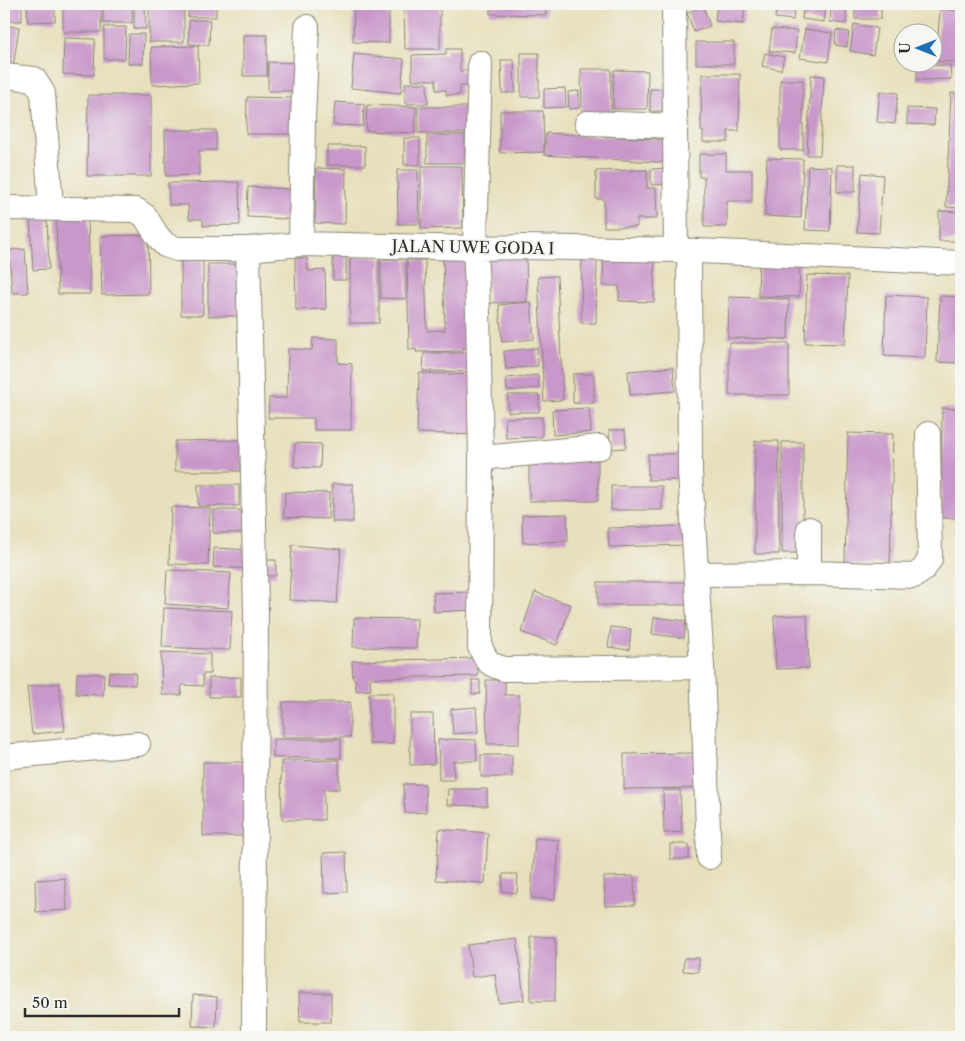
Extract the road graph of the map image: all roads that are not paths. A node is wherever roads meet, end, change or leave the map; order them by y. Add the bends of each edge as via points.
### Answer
1 (674, 4) edge
2 (308, 27) dead end
3 (480, 63) dead end
4 (4, 76) edge
5 (587, 123) dead end
6 (676, 126) junction
7 (4, 208) edge
8 (51, 208) junction
9 (301, 244) junction
10 (475, 248) junction
11 (248, 249) junction
12 (682, 250) junction
13 (961, 262) edge
14 (928, 434) dead end
15 (600, 446) dead end
16 (482, 458) junction
17 (810, 529) dead end
18 (809, 573) junction
19 (697, 574) junction
20 (702, 667) junction
21 (138, 744) dead end
22 (4, 757) edge
23 (709, 857) dead end
24 (254, 1037) edge

1 - 6 street
2 - 9 street
3 - 10 street
4 - 8 street via 34,79 43,93
5 - 6 street
6 - 12 street
7 - 8 street, JALAN UWE GODA I
8 - 11 street, JALAN UWE GODA I via 136,210 145,216 166,245 177,249
9 - 10 street, JALAN UWE GODA I
9 - 11 street, JALAN UWE GODA I
10 - 12 street, JALAN UWE GODA I
10 - 16 street
11 - 24 street via 256,611
12 - 13 street, JALAN UWE GODA I
12 - 19 street via 689,463
14 - 18 street via 930,559 923,570 914,576
15 - 16 street
16 - 20 street via 480,647 492,666 505,669
17 - 18 street
18 - 19 street
19 - 20 street
20 - 23 street
21 - 22 street

